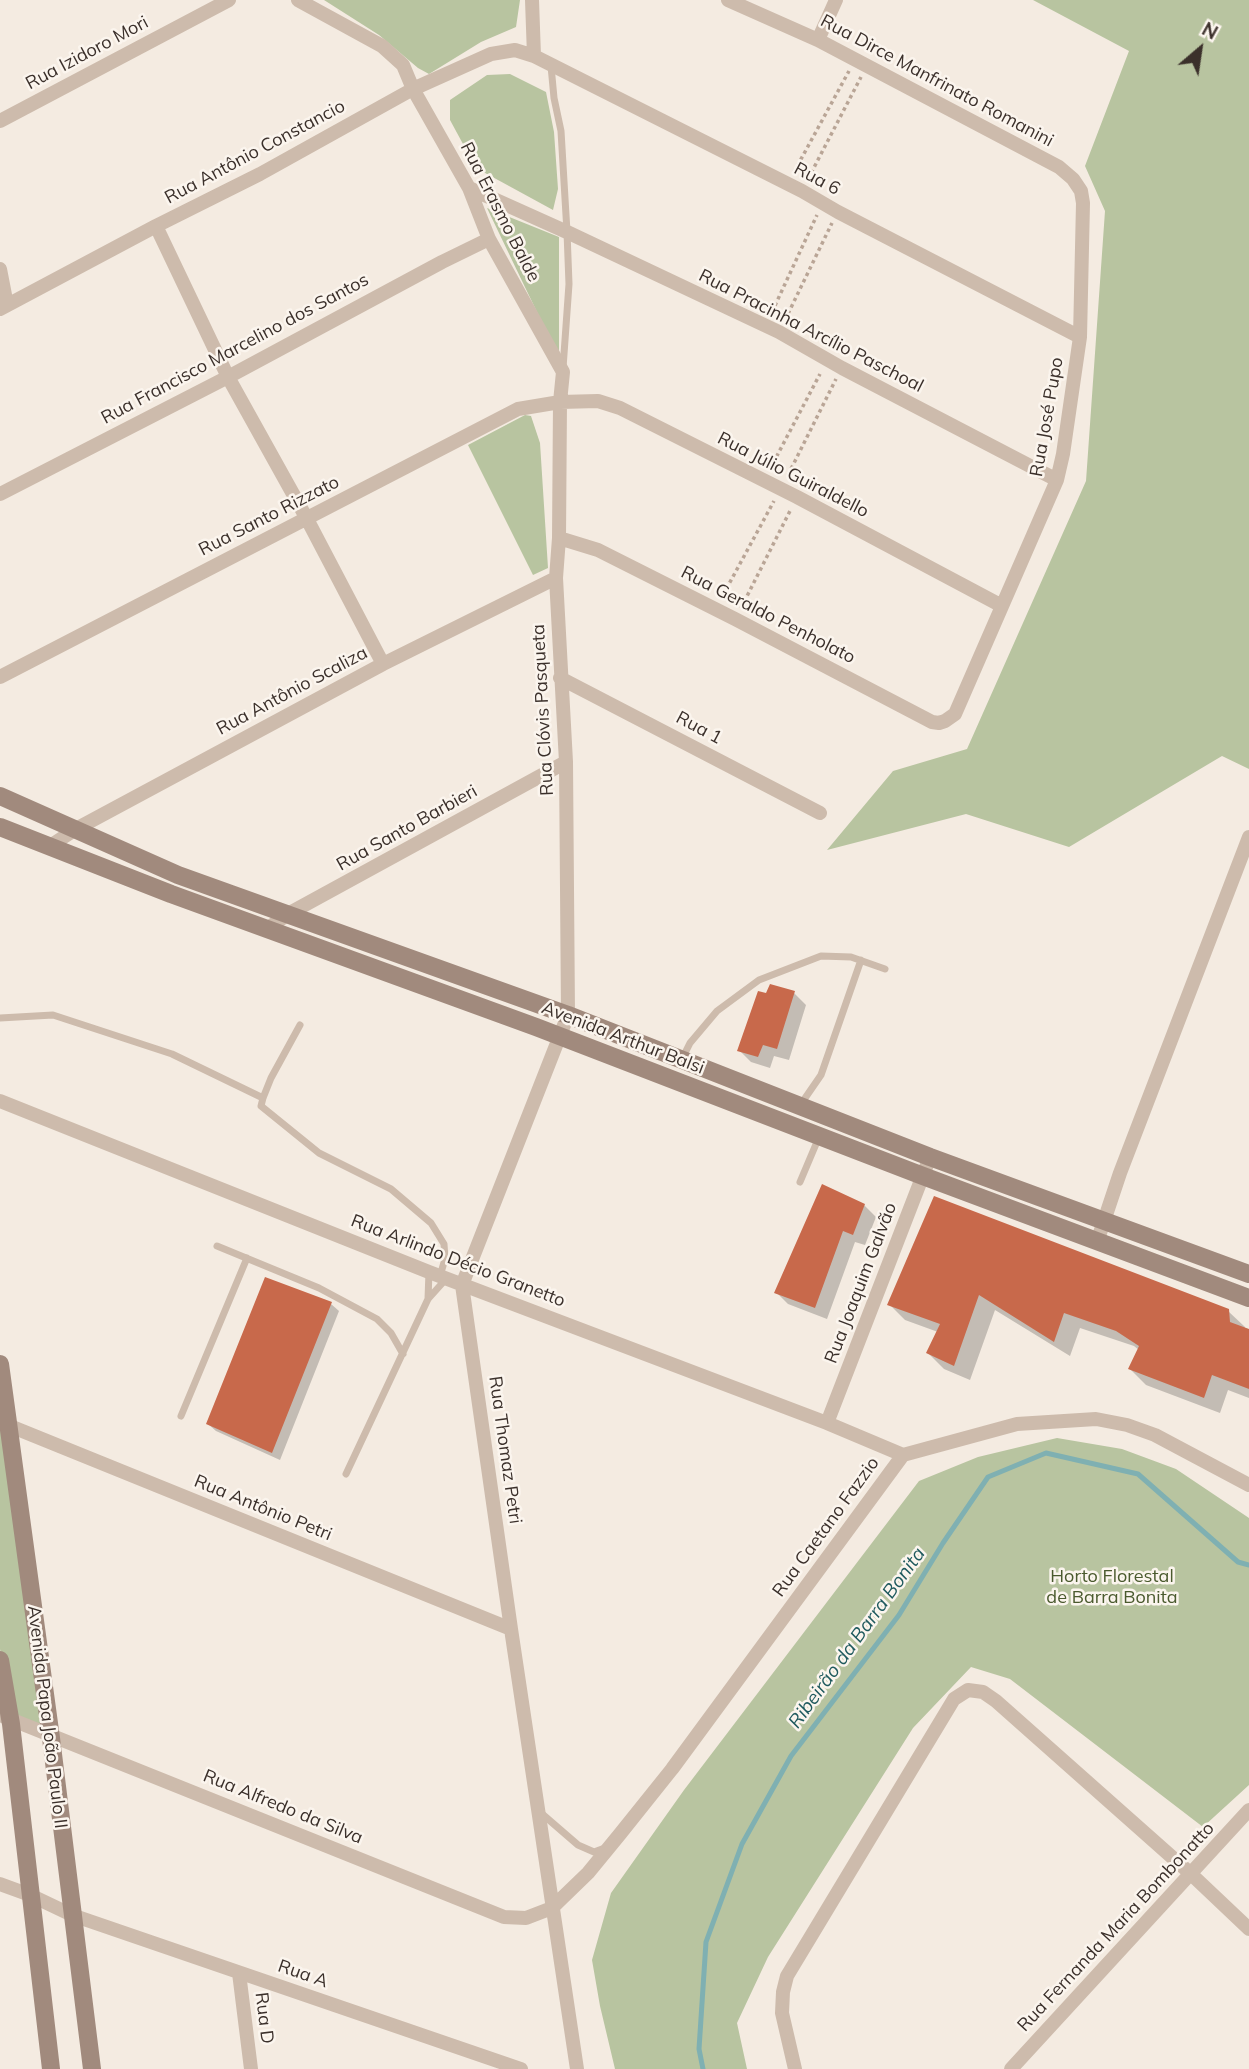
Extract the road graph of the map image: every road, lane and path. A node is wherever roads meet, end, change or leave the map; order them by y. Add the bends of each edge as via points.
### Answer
1 (229, 0) edge
2 (298, 0) edge
3 (532, 0) edge
4 (728, 0) edge
5 (836, 0) edge
6 (818, 40) junction
7 (534, 56) junction
8 (861, 63) junction
9 (550, 64) junction
10 (413, 89) junction
11 (0, 121) edge
12 (787, 184) junction
13 (469, 188) junction
14 (802, 191) junction
15 (1081, 191) joint
16 (823, 203) junction
17 (838, 212) junction
18 (156, 226) junction
19 (567, 232) junction
20 (489, 239) junction
21 (0, 269) edge
22 (4, 307) edge
23 (773, 329) junction
24 (1080, 337) junction
25 (828, 360) junction
26 (842, 368) junction
27 (563, 372) junction
28 (228, 377) junction
29 (559, 402) junction
30 (1057, 480) junction
31 (764, 481) junction
32 (781, 489) junction
33 (0, 494) edge
34 (797, 498) junction
35 (307, 519) junction
36 (559, 538) junction
37 (556, 578) junction
38 (1002, 606) junction
39 (716, 609) junction
40 (736, 618) junction
41 (383, 664) junction
42 (0, 677) edge
43 (560, 678) junction
44 (955, 714) joint
45 (566, 762) junction
46 (0, 796) edge
47 (820, 813) dead end
48 (0, 827) edge
49 (76, 830) junction
50 (1249, 837) edge
51 (50, 846) junction
52 (288, 914) junction
53 (267, 929) junction
54 (861, 960) junction
55 (885, 969) dead end
56 (568, 1015) junction
57 (0, 1018) edge
58 (300, 1024) dead end
59 (560, 1036) junction
60 (682, 1060) junction
61 (674, 1079) junction
62 (263, 1098) junction
63 (0, 1101) edge
64 (800, 1106) junction
65 (820, 1136) junction
66 (930, 1157) junction
67 (923, 1177) junction
68 (800, 1182) dead end
69 (1105, 1220) junction
70 (1097, 1242) junction
71 (217, 1246) dead end
72 (247, 1258) junction
73 (1249, 1274) edge
74 (438, 1275) junction
75 (463, 1285) junction
76 (1249, 1298) edge
77 (428, 1299) junction
78 (403, 1354) junction
79 (0, 1364) edge
80 (181, 1416) dead end
81 (827, 1423) junction
82 (4, 1424) edge
83 (903, 1455) junction
84 (346, 1474) dead end
85 (1249, 1485) edge
86 (511, 1629) junction
87 (0, 1660) edge
88 (5, 1717) edge
89 (50, 1735) junction
90 (538, 1810) junction
91 (1249, 1810) edge
92 (610, 1846) junction
93 (1191, 1874) junction
94 (0, 1884) edge
95 (30, 1895) junction
96 (552, 1908) junction
97 (72, 1915) junction
98 (1249, 1929) edge
99 (239, 1973) junction
100 (51, 2069) edge
101 (92, 2069) edge
102 (251, 2069) edge
103 (521, 2069) edge
104 (577, 2069) edge
105 (795, 2069) edge
106 (1012, 2069) edge

1 - 11 street, Rua Izidoro Mori
2 - 10 street, Rua Erasmo Balde via 382,46 403,65
3 - 7 street
4 - 6 street, Rua Dirce Manfrinato Romanini
5 - 6 street
6 - 8 street, Rua Dirce Manfrinato Romanini
7 - 9 street, Rua 6
7 - 10 street, Rua Antônio Constancio via 515,50 491,54
8 - 12 path
8 - 14 path
8 - 15 street, Rua Dirce Manfrinato Romanini via 1059,167
9 - 12 street, Rua 6
9 - 19 lane via 561,131
10 - 13 street, Rua Erasmo Balde
10 - 18 street, Rua Antônio Constancio
12 - 14 street, Rua 6
13 - 19 street, Rua Pracinha Arcílio Paschoal
13 - 20 street, Rua Erasmo Balde
14 - 16 street, Rua 6
15 - 24 street, Rua José Pupo
16 - 17 street, Rua 6
16 - 23 path
17 - 23 path
17 - 24 street, Rua 6
18 - 22 street, Rua Antônio Constancio
18 - 28 street
19 - 23 street, Rua Pracinha Arcílio Paschoal
19 - 27 lane
20 - 27 street, Rua Erasmo Balde
20 - 28 street, Rua Francisco Marcelino dos Santos
21 - 22 street
23 - 25 street, Rua Pracinha Arcílio Paschoal
24 - 30 street, Rua José Pupo
25 - 26 street, Rua Pracinha Arcílio Paschoal
25 - 31 path
26 - 30 street, Rua Pracinha Arcílio Paschoal
26 - 32 path
27 - 29 street
28 - 33 street, Rua Francisco Marcelino dos Santos
28 - 35 street
29 - 31 street, Rua Júlio Guiraldello via 598,401 620,408
29 - 35 street, Rua Santo Rizzato via 518,409
29 - 36 street, Rua Clóvis Pasqueta
30 - 38 street, Rua José Pupo
31 - 32 street, Rua Júlio Guiraldello
32 - 34 street, Rua Júlio Guiraldello
32 - 39 path
34 - 38 street, Rua Júlio Guiraldello
34 - 40 path
35 - 41 street
35 - 42 street, Rua Santo Rizzato
36 - 37 street, Rua Clóvis Pasqueta
36 - 39 street, Rua Geraldo Penholato via 598,550
37 - 41 street, Rua Antônio Scaliza
37 - 43 street, Rua Clóvis Pasqueta
38 - 44 street, Rua José Pupo
39 - 40 street, Rua Geraldo Penholato
40 - 44 street, Rua Geraldo Penholato via 932,722 946,721
41 - 49 street, Rua Antônio Scaliza
43 - 45 street, Rua Clóvis Pasqueta
43 - 47 street, Rua 1
45 - 52 street, Rua Santo Barbieri
45 - 56 street, Rua Clóvis Pasqueta
46 - 49 main road, Avenida Arthur Balsi
48 - 51 main road, Avenida Arthur Balsi
49 - 51 street, Rua Antônio Scaliza
49 - 52 main road, Avenida Arthur Balsi
50 - 69 street
51 - 53 main road, Avenida Arthur Balsi
52 - 53 street, Rua Santo Barbieri
52 - 56 main road, Avenida Arthur Balsi
53 - 59 main road, Avenida Arthur Balsi
54 - 55 lane
54 - 60 lane via 821,956 759,981 717,1010
54 - 64 lane via 821,1075
56 - 59 street, Rua Thomaz Petri
56 - 60 main road, Avenida Arthur Balsi
57 - 62 lane via 53,1014 172,1054
58 - 62 lane
59 - 61 main road, Avenida Arthur Balsi
59 - 75 street, Rua Thomaz Petri
60 - 61 main road
60 - 64 main road, Avenida Arthur Balsi
61 - 65 main road, Avenida Arthur Balsi
62 - 74 lane via 261,1107 319,1153 391,1189 431,1223 444,1244 445,1259
63 - 74 street, Rua Arlindo Décio Granetto
64 - 66 main road, Avenida Arthur Balsi
65 - 67 main road, Avenida Arthur Balsi
65 - 68 lane
66 - 67 street, Rua Joaquim Galvão
66 - 69 main road, Avenida Arthur Balsi
67 - 70 main road, Avenida Arthur Balsi
67 - 81 street, Rua Joaquim Galvão
69 - 70 street
69 - 73 main road, Avenida Arthur Balsi
70 - 76 main road, Avenida Arthur Balsi
71 - 72 lane
72 - 78 lane via 319,1287 377,1319
72 - 80 lane
74 - 75 street, Rua Arlindo Décio Granetto
74 - 77 lane
74 - 77 lane
75 - 81 street, Rua Arlindo Décio Granetto
75 - 86 street, Rua Thomaz Petri
77 - 78 lane
78 - 84 lane
79 - 82 main road, Avenida Papa João Paulo II
81 - 83 street, Rua Arlindo Décio Granetto
82 - 86 street, Rua Antônio Petri
82 - 89 main road, Avenida Papa João Paulo II
83 - 85 street, Rua Caetano Fazzio via 1017,1424 1097,1419 1155,1435
83 - 92 street, Rua Caetano Fazzio
86 - 90 street, Rua Thomaz Petri
87 - 88 main road, Avenida Papa João Paulo II
88 - 89 street, Rua Alfredo da Silva
88 - 95 main road, Avenida Papa João Paulo II
89 - 96 street, Rua Alfredo da Silva via 504,1916 526,1918
89 - 97 main road, Avenida Papa João Paulo II
90 - 92 lane via 594,1853
90 - 96 street, Rua Thomaz Petri
91 - 93 street, Rua Fernanda Maria Bombonatto
92 - 96 street, Rua Caetano Fazzio
93 - 98 street
93 - 105 street via 996,1702 983,1692 968,1690 954,1699 787,1976 782,2013
93 - 106 street, Rua Fernanda Maria Bombonatto
94 - 95 street, Rua A
95 - 97 street, Rua A
95 - 100 main road, Avenida Papa João Paulo II
96 - 104 street, Rua Thomaz Petri
97 - 99 street, Rua A
97 - 101 main road, Avenida Papa João Paulo II
99 - 102 street, Rua D
99 - 103 street, Rua A

